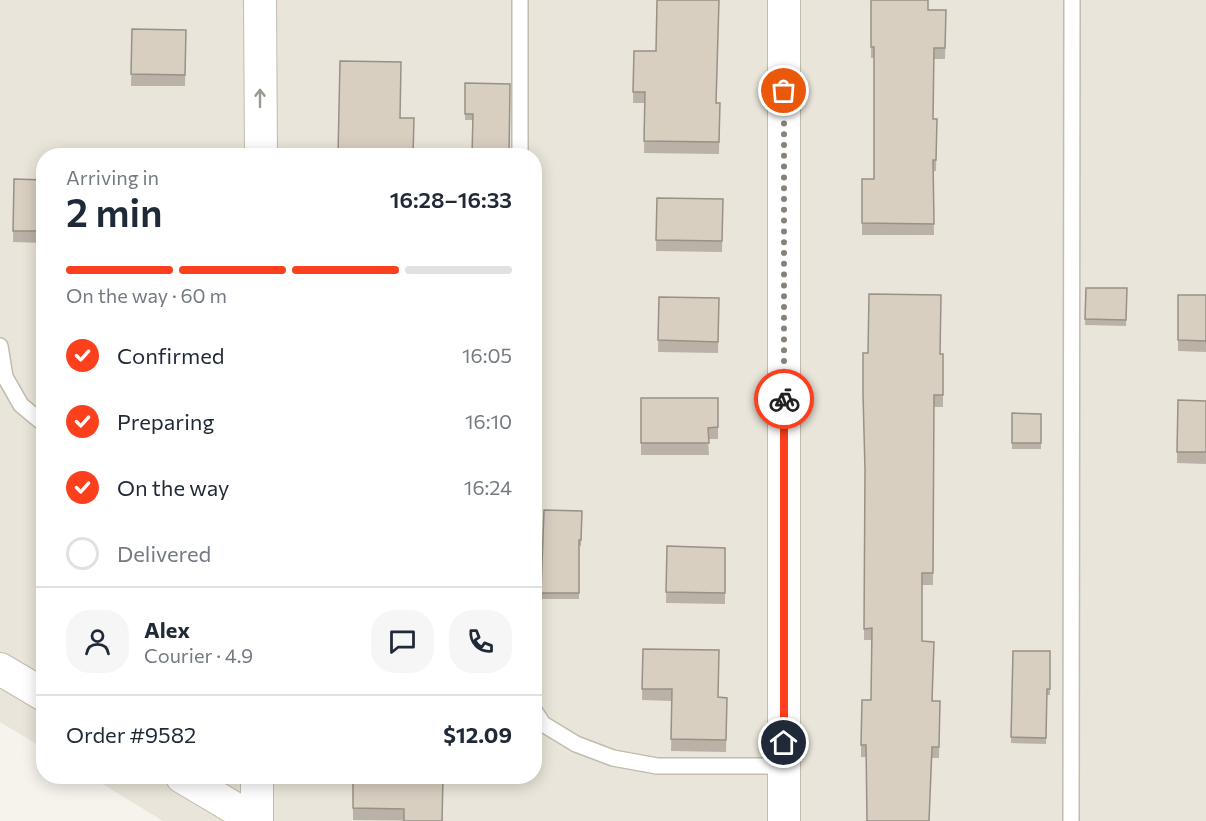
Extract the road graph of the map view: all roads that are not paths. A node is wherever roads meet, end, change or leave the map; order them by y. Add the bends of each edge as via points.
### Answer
1 (260, 0) edge
2 (520, 0) edge
3 (784, 0) edge
4 (1072, 0) edge
5 (261, 148) edge
6 (520, 148) edge
7 (0, 346) edge
8 (36, 417) edge
9 (0, 669) edge
10 (36, 690) edge
11 (542, 723) edge
12 (784, 766) junction
13 (194, 784) edge
14 (257, 784) edge
15 (256, 821) edge
16 (784, 821) edge
17 (1071, 821) edge

5 -> 1 street
2 - 6 lane
3 - 12 street
4 - 17 lane
7 - 8 lane via 5,377 21,405
9 - 10 street
11 - 12 lane via 576,744 613,758 657,766
12 - 16 street
13 - 15 street
14 - 15 street

